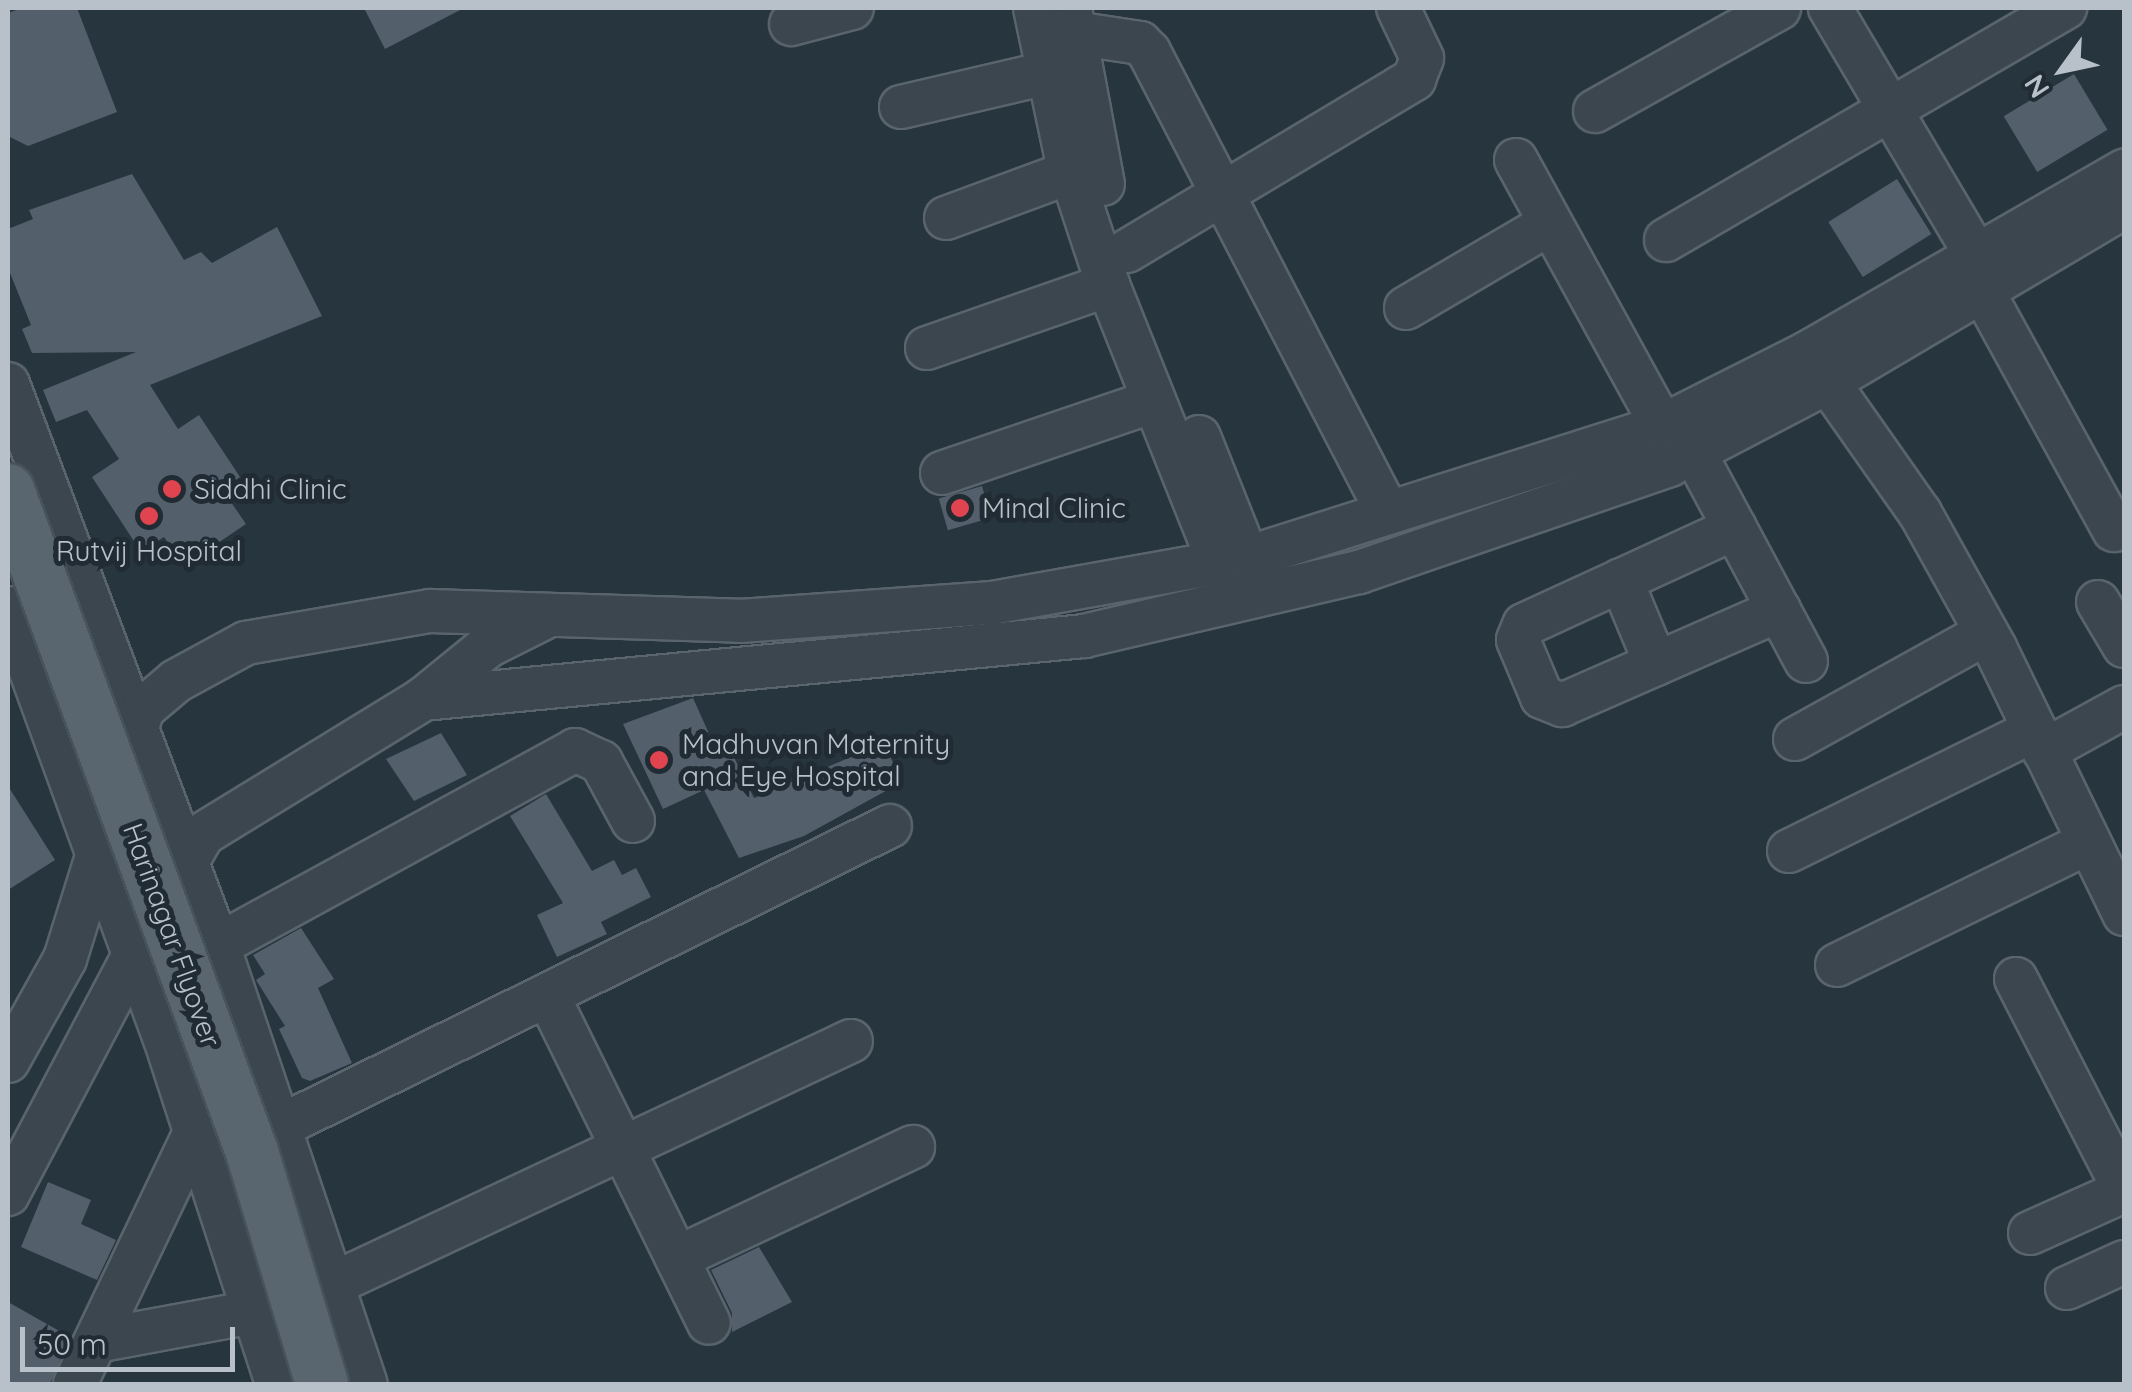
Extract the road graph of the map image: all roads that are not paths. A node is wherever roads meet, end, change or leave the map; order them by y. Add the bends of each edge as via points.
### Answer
1 (852, 8) edge
2 (1036, 8) edge
3 (1398, 8) edge
4 (1779, 8) edge
5 (1830, 8) edge
6 (2066, 8) edge
7 (1072, 20) edge
8 (791, 24) dead end
9 (1047, 73) junction
10 (901, 107) dead end
11 (1891, 110) junction
12 (1595, 112) dead end
13 (1516, 160) dead end
14 (2124, 171) edge
15 (1072, 172) junction
16 (1227, 194) junction
17 (2124, 206) edge
18 (946, 218) dead end
19 (1549, 224) junction
20 (1666, 240) dead end
21 (1118, 268) junction
22 (1980, 274) junction
23 (1406, 308) dead end
24 (927, 348) dead end
25 (1817, 368) junction
26 (8, 384) edge
27 (1153, 401) junction
28 (1678, 439) junction
29 (942, 473) dead end
30 (8, 490) edge
31 (1388, 514) junction
32 (1735, 528) junction
33 (2114, 530) dead end
34 (1242, 579) junction
35 (1622, 580) junction
36 (2098, 602) dead end
37 (8, 608) edge
38 (1779, 610) junction
39 (551, 615) junction
40 (749, 621) junction
41 (1986, 633) junction
42 (2124, 646) edge
43 (1806, 661) dead end
44 (752, 663) junction
45 (1656, 664) junction
46 (19, 678) edge
47 (423, 699) junction
48 (2124, 707) edge
49 (136, 731) junction
50 (1795, 739) dead end
51 (2039, 740) junction
52 (633, 821) dead end
53 (890, 826) dead end
54 (2101, 847) edge
55 (1789, 851) dead end
56 (98, 853) junction
57 (186, 864) junction
58 (2124, 914) edge
59 (218, 945) junction
60 (134, 954) junction
61 (1837, 966) dead end
62 (2016, 979) dead end
63 (548, 996) junction
64 (23, 998) edge
65 (89, 1034) junction
66 (851, 1041) dead end
67 (8, 1061) edge
68 (278, 1128) junction
69 (194, 1134) junction
70 (913, 1146) dead end
71 (624, 1152) junction
72 (2124, 1190) edge
73 (8, 1194) edge
74 (2030, 1233) dead end
75 (677, 1258) junction
76 (2124, 1262) edge
77 (333, 1284) junction
78 (2067, 1288) dead end
79 (253, 1312) junction
80 (709, 1323) dead end
81 (96, 1341) junction
82 (75, 1384) edge
83 (276, 1384) edge
84 (322, 1384) edge
85 (366, 1384) edge

1 - 8 street
2 - 9 street
3 - 16 street via 1422,58 1414,79
4 - 12 street
5 - 11 street
6 - 11 street
7 - 16 street via 1145,46
7 - 21 street
9 - 10 street
9 - 15 street
11 - 20 street
11 - 22 street
13 - 19 street
14 - 22 street
15 - 18 street
15 - 21 street
16 - 21 street
16 - 31 street
17 - 22 street
19 - 23 street
19 - 28 street
21 - 24 street
21 - 27 street
21 - 34 street
22 - 25 street
22 - 33 street
25 - 28 street
25 - 41 street via 1920,513
26 - 49 street
27 - 29 street
27 - 34 street
28 - 31 street
28 - 32 street
28 - 34 street via 1360,572
30 - 84 main road, Harinagar Flyover, bridge via 252,1152
31 - 34 street
32 - 35 street
32 - 38 street
34 - 40 street
34 - 44 street via 1084,636
35 - 45 street
35 - 45 street via 1524,625 1520,650 1551,704
36 - 42 street
37 - 46 street
38 - 43 street
38 - 45 street
39 - 40 street
39 - 47 street via 488,646
39 - 49 street via 430,611 246,644 176,681 143,709
40 - 44 street
41 - 50 street
41 - 51 street
44 - 47 street
46 - 56 street
47 - 57 street via 203,834
48 - 51 street
49 - 56 street
49 - 57 street
51 - 54 street
51 - 55 street
52 - 59 street via 602,762 575,750
53 - 63 street
54 - 58 street
54 - 61 street
56 - 60 street
56 - 64 street via 65,958
57 - 59 street
57 - 60 street
59 - 68 street
60 - 65 street
60 - 69 street
62 - 72 street
63 - 68 street
63 - 71 street
64 - 65 street
64 - 67 street
65 - 73 street
66 - 71 street
68 - 77 street
69 - 79 street
69 - 81 street
70 - 75 street
71 - 75 street
71 - 77 street
72 - 74 street
75 - 80 street
76 - 78 street
77 - 85 street
79 - 81 street
79 - 83 street
81 - 82 street

